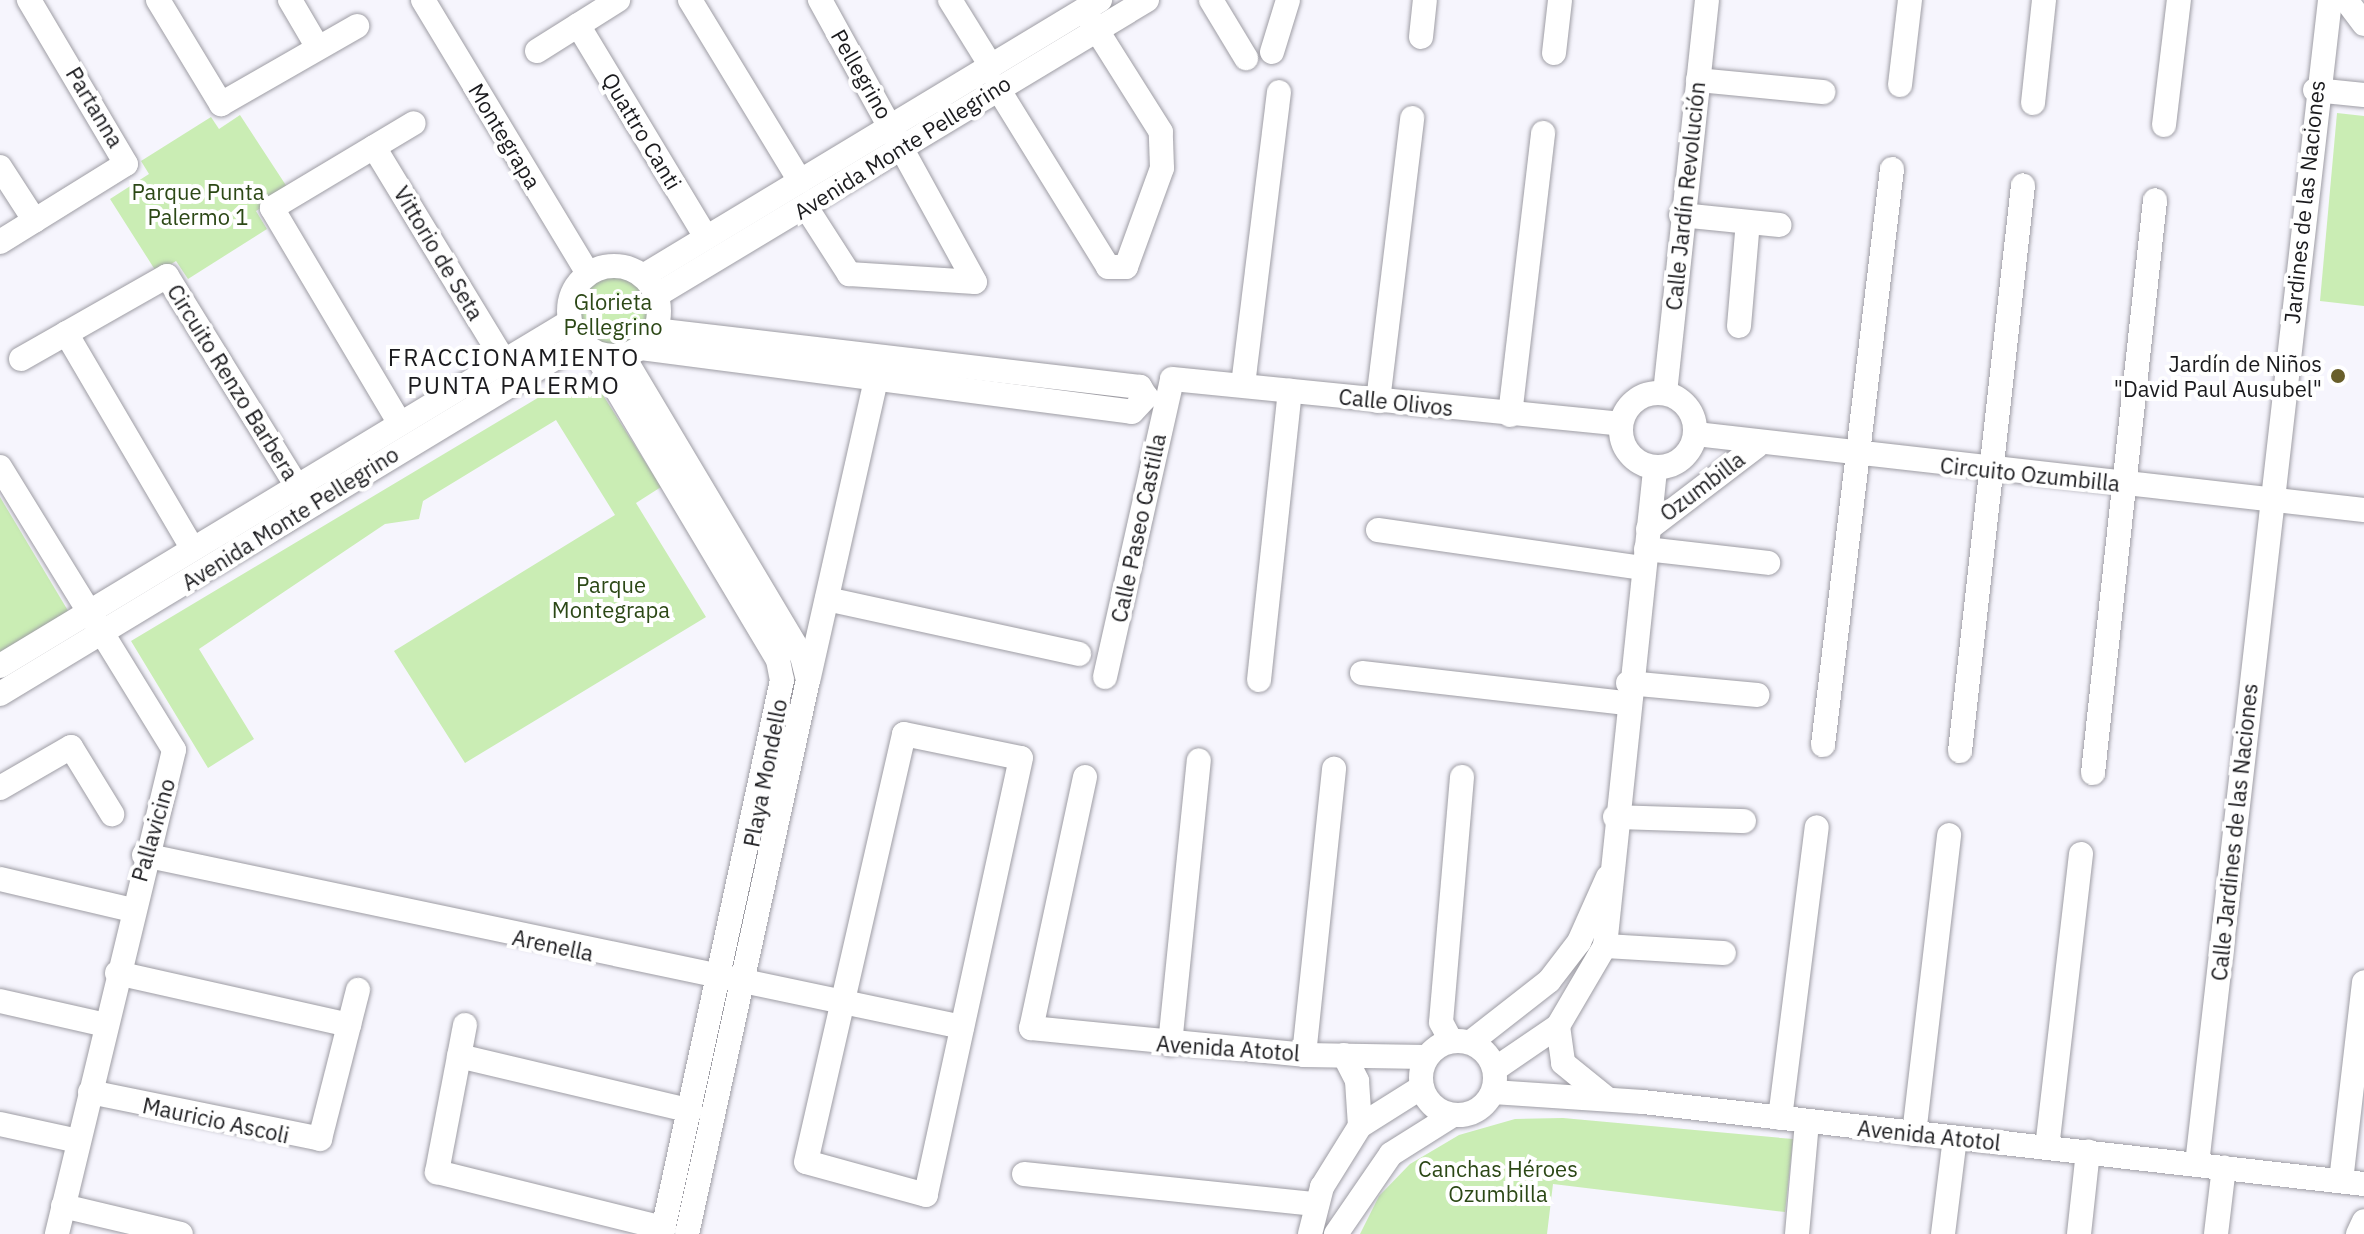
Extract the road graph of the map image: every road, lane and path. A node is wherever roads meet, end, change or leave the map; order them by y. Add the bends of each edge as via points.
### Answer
1 (29, 0) edge
2 (158, 0) edge
3 (290, 0) edge
4 (423, 0) edge
5 (618, 0) edge
6 (690, 0) edge
7 (820, 0) edge
8 (950, 0) edge
9 (1147, 0) edge
10 (1211, 0) edge
11 (1288, 0) edge
12 (1425, 0) edge
13 (1560, 0) edge
14 (1707, 0) edge
15 (1910, 0) edge
16 (2044, 0) edge
17 (2179, 0) edge
18 (2330, 0) edge
19 (2346, 0) edge
20 (1090, 10) edge
21 (2364, 24) edge
22 (578, 25) junction
23 (357, 26) dead end
24 (1421, 37) dead end
25 (317, 46) junction
26 (537, 51) dead end
27 (1272, 52) dead end
28 (1554, 53) dead end
29 (1246, 58) dead end
30 (994, 76) junction
31 (1698, 80) junction
32 (1900, 85) dead end
33 (2315, 90) junction
34 (1279, 92) dead end
35 (1823, 92) dead end
36 (2364, 95) edge
37 (2033, 103) dead end
38 (1412, 118) dead end
39 (414, 123) dead end
40 (891, 125) junction
41 (2164, 125) dead end
42 (1543, 133) dead end
43 (374, 147) junction
44 (903, 147) junction
45 (0, 167) edge
46 (1892, 169) dead end
47 (800, 181) junction
48 (2023, 185) dead end
49 (2155, 200) dead end
50 (806, 207) junction
51 (1681, 215) junction
52 (35, 221) junction
53 (1748, 222) junction
54 (1779, 225) dead end
55 (706, 237) junction
56 (0, 242) edge
57 (588, 273) junction
58 (650, 285) junction
59 (1739, 326) dead end
60 (66, 333) junction
61 (582, 339) junction
62 (640, 345) junction
63 (880, 355) junction
64 (21, 359) dead end
65 (503, 359) junction
66 (1172, 379) joint
67 (877, 380) junction
68 (1243, 385) junction
69 (1290, 391) junction
70 (1665, 393) junction
71 (1378, 401) junction
72 (1510, 415) junction
73 (399, 422) junction
74 (1620, 424) junction
75 (1696, 434) junction
76 (1757, 446) junction
77 (1857, 455) junction
78 (0, 467) edge
79 (1655, 468) junction
80 (1990, 469) junction
81 (2124, 483) junction
82 (296, 485) junction
83 (2270, 500) junction
84 (309, 507) junction
85 (2364, 510) edge
86 (1378, 530) dead end
87 (721, 543) junction
88 (192, 548) junction
89 (1646, 549) junction
90 (1768, 563) dead end
91 (827, 599) junction
92 (88, 611) junction
93 (101, 633) junction
94 (1079, 654) dead end
95 (0, 666) edge
96 (1362, 673) dead end
97 (1105, 677) dead end
98 (808, 680) junction
99 (1259, 680) dead end
100 (1627, 693) junction
101 (0, 694) edge
102 (1757, 695) dead end
103 (1823, 745) dead end
104 (1960, 751) dead end
105 (1199, 760) dead end
106 (1334, 769) dead end
107 (2093, 773) dead end
108 (1085, 777) dead end
109 (1462, 777) dead end
110 (0, 788) edge
111 (112, 814) dead end
112 (1615, 817) junction
113 (1744, 821) dead end
114 (1817, 827) dead end
115 (1949, 835) dead end
116 (2081, 854) dead end
117 (144, 855) junction
118 (1612, 867) junction
119 (0, 879) edge
120 (132, 910) junction
121 (1605, 946) junction
122 (1724, 953) dead end
123 (117, 973) junction
124 (2364, 982) edge
125 (733, 984) junction
126 (358, 990) dead end
127 (0, 1001) edge
128 (840, 1003) junction
129 (106, 1025) junction
130 (349, 1025) junction
131 (465, 1025) dead end
132 (1558, 1026) junction
133 (962, 1027) junction
134 (1461, 1042) junction
135 (1170, 1044) junction
136 (1304, 1055) junction
137 (1344, 1055) junction
138 (459, 1056) junction
139 (1426, 1057) junction
140 (1494, 1080) junction
141 (1422, 1087) junction
142 (90, 1092) junction
143 (1608, 1099) junction
144 (691, 1111) junction
145 (1453, 1115) junction
146 (1780, 1118) junction
147 (1807, 1121) junction
148 (0, 1124) edge
149 (1360, 1126) junction
150 (1914, 1134) junction
151 (1955, 1138) junction
152 (78, 1141) junction
153 (2047, 1148) junction
154 (2088, 1151) junction
155 (2197, 1164) junction
156 (2224, 1167) junction
157 (1024, 1174) dead end
158 (2353, 1182) edge
159 (1315, 1204) junction
160 (63, 1206) junction
161 (2364, 1221) edge
162 (671, 1232) edge
163 (57, 1234) edge
164 (181, 1234) edge
165 (1310, 1234) edge
166 (1336, 1234) edge
167 (1797, 1234) edge
168 (1943, 1234) edge
169 (2079, 1234) edge
170 (2216, 1234) edge
171 (2358, 1234) edge

1 - 52 street, Partanna via 126,164
2 - 25 street via 221,104
3 - 25 street
4 - 57 street, Montegrapa
5 - 22 street
6 - 47 street
7 - 40 street, Pellegrino
8 - 30 street
9 - 20 street, Avenida Monte Pellegrino
10 - 29 street
11 - 27 street
12 - 24 street
13 - 28 street
14 - 31 street, Calle Jardín Revolución
15 - 32 street
16 - 37 street
17 - 41 street
18 - 33 street, Jardines de las Naciones
19 - 21 street
20 - 30 street, Avenida Monte Pellegrino
20 - 30 street via 1161,132 1164,149 1126,267 1108,267
22 - 26 street
22 - 55 street, Quattro Canti
23 - 25 street
30 - 40 street, Avenida Monte Pellegrino
30 - 44 street, Avenida Monte Pellegrino
31 - 35 street
31 - 51 street, Calle Jardín Revolución
33 - 36 street
33 - 83 street, Jardines de las Naciones
34 - 68 street
38 - 71 street
39 - 43 street
40 - 44 street, Pellegrino
40 - 47 street, Avenida Monte Pellegrino
42 - 72 street
43 - 65 street, Vittorio de Seta
43 - 73 street via 272,208
44 - 50 street, Avenida Monte Pellegrino
44 - 50 street, Pellegrino via 976,274 970,285 849,274
45 - 52 street
46 - 77 street
47 - 55 street, Avenida Monte Pellegrino
48 - 80 street
49 - 81 street
50 - 58 street, Avenida Monte Pellegrino
51 - 53 street
51 - 70 street, Calle Jardín Revolución
52 - 56 street, Partanna
53 - 54 street
53 - 59 street
55 - 58 street, Avenida Monte Pellegrino
57 - 58 street via 616,266
57 - 61 street via 570,295
58 - 62 street
60 - 64 street, Circuito Renzo Barbera
60 - 82 street, Circuito Renzo Barbera via 172,279
60 - 88 street
61 - 62 street
61 - 65 street, Avenida Monte Pellegrino
61 - 84 street, Avenida Monte Pellegrino
61 - 87 street, Playa Mondello
62 - 63 street
62 - 67 street
62 - 87 street, Playa Mondello
63 - 67 street
63 - 67 street via 1140,387 1146,397 1132,412
65 - 73 street, Avenida Monte Pellegrino
66 - 68 street, Calle Olivos
66 - 97 street, Calle Paseo Castilla
67 - 91 street
68 - 69 street, Calle Olivos
69 - 71 street, Calle Olivos
69 - 99 street
70 - 74 street via 1628,406
70 - 75 street via 1682,401
71 - 72 street, Calle Olivos
72 - 74 street, Calle Olivos
73 - 82 street, Avenida Monte Pellegrino
74 - 79 street via 1623,445
75 - 76 street, Circuito Ozumbilla
75 - 79 street via 1674,464
76 - 77 street, Circuito Ozumbilla
76 - 89 street, Ozumbilla
77 - 80 street, Circuito Ozumbilla
77 - 103 street
78 - 92 street, Pallavicino
79 - 89 street
80 - 81 street, Circuito Ozumbilla
80 - 104 street
81 - 83 street, Circuito Ozumbilla
81 - 107 street
82 - 84 street, Circuito Renzo Barbera
82 - 88 street, Avenida Monte Pellegrino
83 - 85 street, Circuito Ozumbilla
83 - 155 street, Calle Jardines de las Naciones
84 - 93 street, Avenida Monte Pellegrino
86 - 89 street
87 - 98 street, Playa Mondello via 802,656
87 - 125 street, Playa Mondello via 778,660 782,680
88 - 92 street, Avenida Monte Pellegrino
89 - 90 street
89 - 100 street
91 - 94 street
91 - 98 street
92 - 93 street, Pallavicino
92 - 95 street, Avenida Monte Pellegrino
93 - 101 street, Avenida Monte Pellegrino
93 - 117 street, Pallavicino via 174,750
96 - 100 street
98 - 125 street, Playa Mondello
100 - 102 street
100 - 112 street
105 - 135 street
106 - 136 street
108 - 135 street, Avenida Atotol via 1031,1028
109 - 134 street via 1441,1022
110 - 111 street via 71,747
112 - 113 street
112 - 118 street
114 - 146 street
115 - 150 street
116 - 153 street
117 - 120 street, Pallavicino
117 - 125 street, Arenella
118 - 121 street
118 - 134 street via 1579,942 1549,981
119 - 120 street
120 - 123 street, Pallavicino
121 - 122 street
121 - 132 street
123 - 129 street, Pallavicino
123 - 130 street
124 - 158 street
125 - 128 street, Arenella
125 - 144 street, Playa Mondello
125 - 162 street, Playa Mondello
126 - 130 street, Mauricio Ascoli
127 - 129 street
128 - 133 street, Arenella
128 - 133 street via 806,1162 926,1195
128 - 133 street via 904,734 1021,758
129 - 142 street, Pallavicino
130 - 142 street, Mauricio Ascoli via 320,1139
131 - 138 street
132 - 140 street
132 - 143 street via 1563,1063
134 - 139 street
134 - 140 street
135 - 136 street, Avenida Atotol
136 - 137 street, Avenida Atotol
137 - 139 street, Avenida Atotol
137 - 149 street via 1357,1081
138 - 144 street
138 - 162 street via 437,1172
139 - 141 street
140 - 143 street, Avenida Atotol
140 - 145 street via 1477,1109
141 - 145 street via 1433,1106
141 - 149 street
142 - 152 street, Pallavicino
143 - 146 street, Avenida Atotol
144 - 162 street, Playa Mondello
145 - 166 street via 1391,1154
146 - 147 street, Avenida Atotol
147 - 150 street, Avenida Atotol
147 - 167 street
148 - 152 street
149 - 159 street
150 - 151 street, Avenida Atotol
151 - 153 street, Avenida Atotol
151 - 168 street
152 - 160 street, Pallavicino
153 - 154 street, Avenida Atotol
154 - 155 street, Avenida Atotol
154 - 169 street
155 - 156 street, Avenida Atotol
156 - 158 street, Avenida Atotol
156 - 170 street
157 - 159 street
159 - 165 street
160 - 163 street, Pallavicino
160 - 164 street
161 - 171 street

